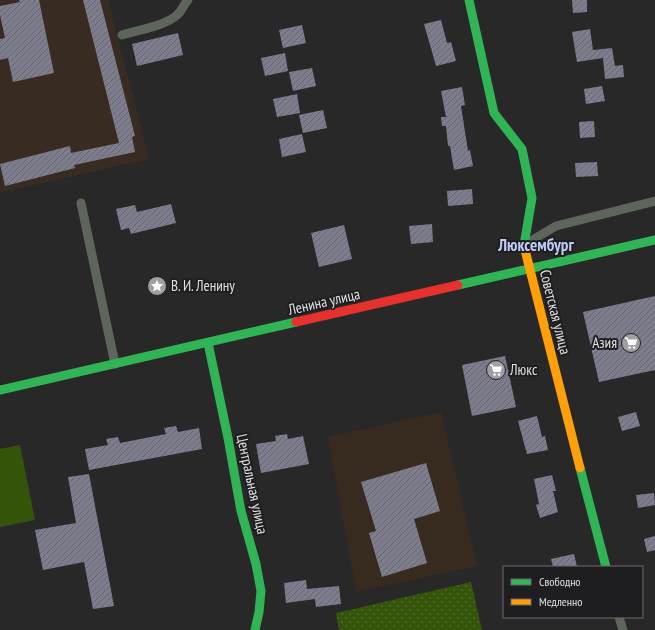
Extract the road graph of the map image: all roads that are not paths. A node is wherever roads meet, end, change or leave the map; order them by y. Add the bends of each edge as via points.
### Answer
1 (188, 0) edge
2 (469, 0) edge
3 (122, 35) dead end
4 (655, 201) edge
5 (81, 203) dead end
6 (655, 240) edge
7 (524, 245) junction
8 (529, 269) junction
9 (208, 343) junction
10 (115, 364) junction
11 (0, 390) edge
12 (606, 566) edge
13 (619, 618) edge
14 (256, 630) edge
15 (622, 630) edge

1 - 3 street via 177,16 168,21
2 - 7 street, Советская улица via 494,113 522,149 532,198
4 - 7 street via 556,226
5 - 10 street
6 - 8 street, Ленина улица
7 - 8 street, Советская улица
8 - 9 street, Ленина улица
8 - 12 street, Советская улица
9 - 10 street, Ленина улица
9 - 14 street, Центральная улица via 241,510 261,592
10 - 11 street, Ленина улица
13 - 15 street

